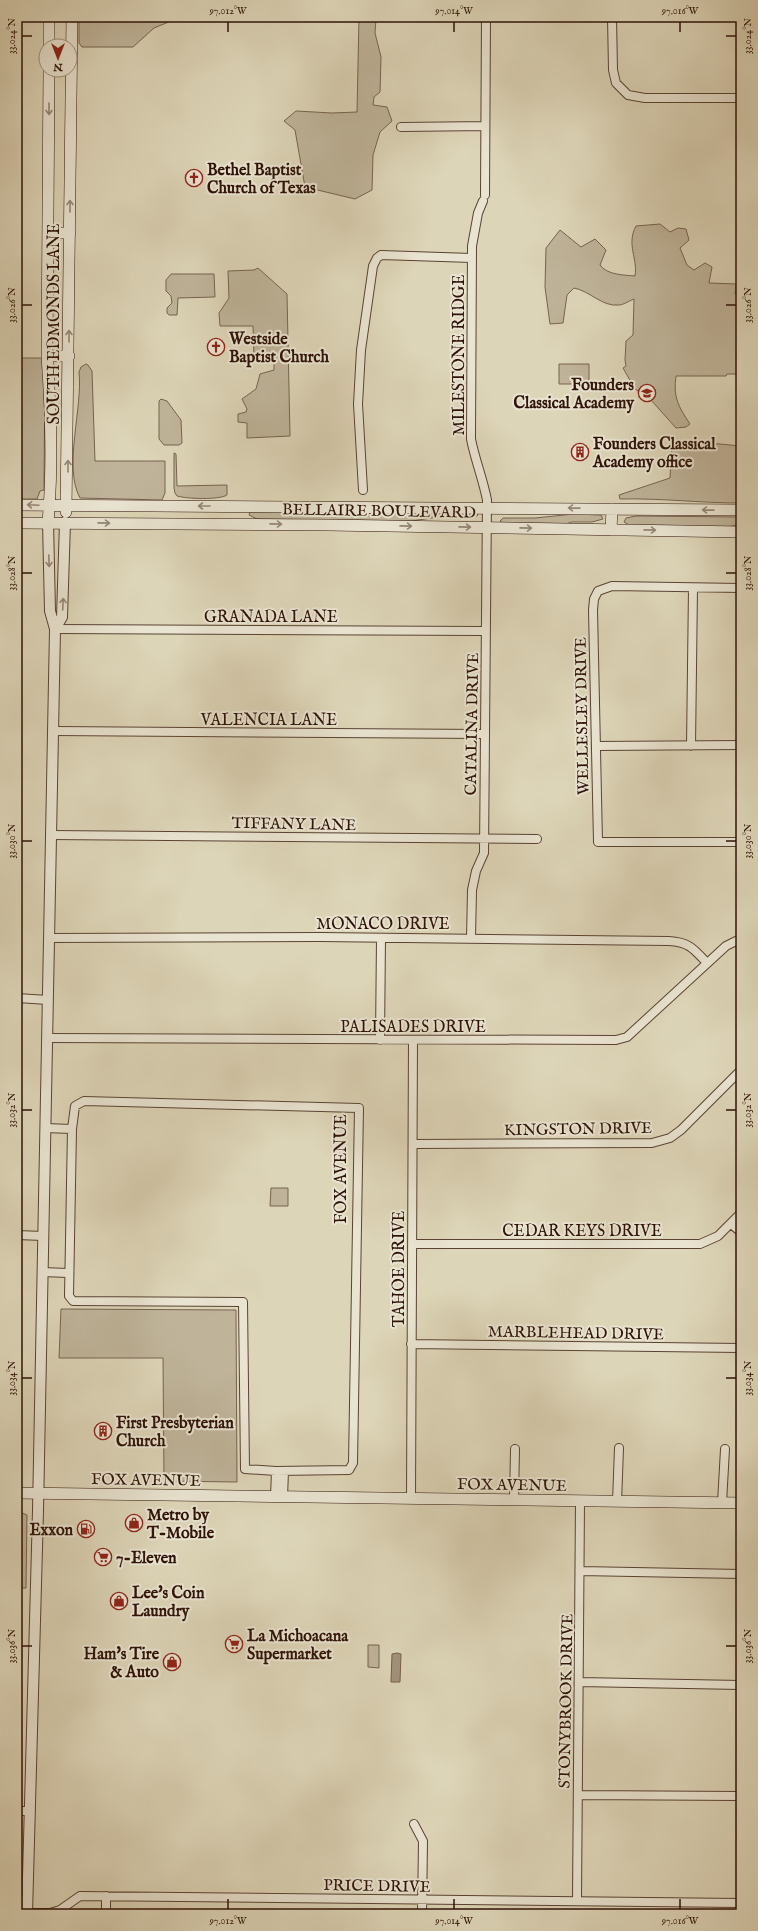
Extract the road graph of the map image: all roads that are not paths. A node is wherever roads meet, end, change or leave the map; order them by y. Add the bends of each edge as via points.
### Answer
1 (49, 17) edge
2 (72, 17) edge
3 (486, 17) edge
4 (612, 17) edge
5 (49, 38) edge
6 (49, 78) edge
7 (741, 98) edge
8 (485, 126) junction
9 (401, 128) dead end
10 (48, 233) junction
11 (70, 233) junction
12 (472, 258) junction
13 (47, 356) junction
14 (69, 356) junction
15 (363, 490) dead end
16 (17, 505) edge
17 (50, 505) junction
18 (68, 505) junction
19 (237, 506) junction
20 (487, 507) junction
21 (612, 509) junction
22 (741, 510) edge
23 (48, 522) junction
24 (64, 522) junction
25 (17, 523) edge
26 (237, 524) junction
27 (487, 527) junction
28 (611, 530) junction
29 (741, 532) edge
30 (693, 588) junction
31 (741, 588) edge
32 (56, 629) junction
33 (486, 631) junction
34 (54, 731) junction
35 (485, 734) junction
36 (741, 745) edge
37 (596, 746) junction
38 (691, 746) junction
39 (51, 835) junction
40 (484, 839) junction
41 (537, 839) dead end
42 (741, 842) edge
43 (49, 938) junction
44 (381, 938) junction
45 (471, 938) junction
46 (741, 940) edge
47 (708, 963) junction
48 (17, 998) edge
49 (48, 1000) junction
50 (47, 1038) junction
51 (380, 1040) junction
52 (413, 1040) junction
53 (741, 1070) edge
54 (45, 1128) junction
55 (72, 1129) junction
56 (413, 1144) junction
57 (741, 1213) edge
58 (731, 1224) junction
59 (741, 1232) edge
60 (17, 1235) edge
61 (43, 1236) junction
62 (413, 1244) junction
63 (42, 1272) junction
64 (68, 1273) junction
65 (411, 1344) junction
66 (741, 1348) edge
67 (619, 1448) dead end
68 (724, 1449) dead end
69 (515, 1450) dead end
70 (280, 1471) junction
71 (17, 1493) edge
72 (38, 1494) junction
73 (279, 1497) junction
74 (411, 1499) junction
75 (514, 1500) junction
76 (580, 1501) junction
77 (617, 1502) junction
78 (722, 1503) junction
79 (741, 1503) edge
80 (580, 1571) junction
81 (741, 1574) edge
82 (579, 1682) junction
83 (741, 1685) edge
84 (578, 1795) junction
85 (741, 1796) edge
86 (17, 1811) edge
87 (30, 1811) junction
88 (414, 1824) dead end
89 (106, 1896) junction
90 (422, 1900) junction
91 (577, 1901) junction
92 (741, 1903) edge
93 (24, 1913) edge
94 (106, 1914) edge
95 (422, 1914) edge

1 - 5 main road
11 -> 2 main road, SOUTH EDMONDS LANE
3 - 8 street, MILESTONE RIDGE
4 - 7 street via 613,70 616,83 628,95 645,98
6 -> 10 main road, SOUTH EDMONDS LANE
8 - 9 street
8 - 12 street, MILESTONE RIDGE via 484,198 476,226
10 - 11 main road
10 - 13 main road, SOUTH EDMONDS LANE
14 -> 11 main road, SOUTH EDMONDS LANE
12 - 15 street via 381,255 373,266 361,350 358,404
12 - 20 street, MILESTONE RIDGE via 471,439 484,484
13 - 14 main road
13 - 17 main road, SOUTH EDMONDS LANE via 50,402
18 -> 14 main road, SOUTH EDMONDS LANE
17 -> 16 main road, BELLAIRE BOULEVARD
17 - 18 main road, BELLAIRE BOULEVARD
17 - 23 main road, SOUTH EDMONDS LANE
19 -> 18 main road, BELLAIRE BOULEVARD
18 - 24 main road, SOUTH EDMONDS LANE
19 - 20 main road, BELLAIRE BOULEVARD
19 - 26 main road
21 -> 20 main road, BELLAIRE BOULEVARD
20 - 27 street, CATALINA DRIVE
22 -> 21 main road, BELLAIRE BOULEVARD
21 - 28 main road
23 - 24 main road, BELLAIRE BOULEVARD
23 - 25 main road, BELLAIRE BOULEVARD
23 -> 32 street, SOUTH EDMONDS LANE via 50,611
24 -> 26 main road, BELLAIRE BOULEVARD
32 -> 24 street, SOUTH EDMONDS LANE via 62,617
26 -> 27 main road, BELLAIRE BOULEVARD
27 -> 28 main road, BELLAIRE BOULEVARD
27 - 33 street, CATALINA DRIVE
28 -> 29 main road, BELLAIRE BOULEVARD
30 - 31 street
30 - 37 street, WELLESLEY DRIVE via 612,586 598,591 593,610
30 - 38 street
32 - 33 street, GRANADA LANE
32 - 34 street, SOUTH EDMONDS LANE
33 - 35 street, CATALINA DRIVE
34 - 35 street, VALENCIA LANE
34 - 39 street, SOUTH EDMONDS LANE
35 - 40 street, CATALINA DRIVE
36 - 38 street
37 - 38 street
37 - 42 street, WELLESLEY DRIVE via 598,842
39 - 40 street, TIFFANY LANE
39 - 43 street, SOUTH EDMONDS LANE
40 - 41 street, TIFFANY LANE
40 - 45 street, CATALINA DRIVE via 484,853 476,871 472,890
43 - 44 street, MONACO DRIVE
43 - 49 street, SOUTH EDMONDS LANE
44 - 45 street, MONACO DRIVE
44 - 51 street
45 - 47 street, MONACO DRIVE via 683,942
46 - 47 street, PALISADES DRIVE via 726,946
47 - 52 street, PALISADES DRIVE via 627,1037 616,1040
48 - 49 street
49 - 50 street, SOUTH EDMONDS LANE
50 - 51 street, PALISADES DRIVE
50 - 54 street, SOUTH EDMONDS LANE
51 - 52 street, PALISADES DRIVE
52 - 56 street, TAHOE DRIVE
53 - 56 street, KINGSTON DRIVE via 682,1130 670,1138 652,1143
54 - 55 street
54 - 61 street, SOUTH EDMONDS LANE
55 - 64 street, FOX AVENUE
55 - 70 street, FOX AVENUE via 75,1106 84,1101 358,1108 353,1464 349,1470
56 - 62 street, TAHOE DRIVE
57 - 58 street, CEDAR KEYS DRIVE
58 - 59 street
58 - 62 street, CEDAR KEYS DRIVE via 718,1236 700,1244
60 - 61 street
61 - 63 street, SOUTH EDMONDS LANE
62 - 65 street, TAHOE DRIVE
63 - 64 street
63 - 72 street, SOUTH EDMONDS LANE
64 - 70 street, FOX AVENUE via 69,1296 73,1301 243,1302 245,1469
65 - 66 street, MARBLEHEAD DRIVE
65 - 74 street, TAHOE DRIVE
67 - 77 street
68 - 78 street
69 - 75 street
70 - 73 street
71 - 72 main road, FOX AVENUE
72 - 73 main road, FOX AVENUE
72 - 87 street, SOUTH EDMONDS LANE
73 - 74 main road, FOX AVENUE
74 - 75 main road, FOX AVENUE
75 - 76 main road, FOX AVENUE
76 - 77 main road, FOX AVENUE
76 - 80 street, STONYBROOK DRIVE
77 - 78 main road, FOX AVENUE
78 - 79 main road, FOX AVENUE
80 - 81 street
80 - 82 street, STONYBROOK DRIVE
82 - 83 street
82 - 84 street, STONYBROOK DRIVE
84 - 85 street
84 - 91 street, STONYBROOK DRIVE
86 - 87 street
87 - 93 street, SOUTH EDMONDS LANE
88 - 90 street via 423,1842
89 - 90 street, PRICE DRIVE
89 - 93 street, PRICE DRIVE via 80,1896 60,1910 50,1913
89 - 94 street
90 - 91 street, PRICE DRIVE
90 - 95 street
91 - 92 street, PRICE DRIVE

